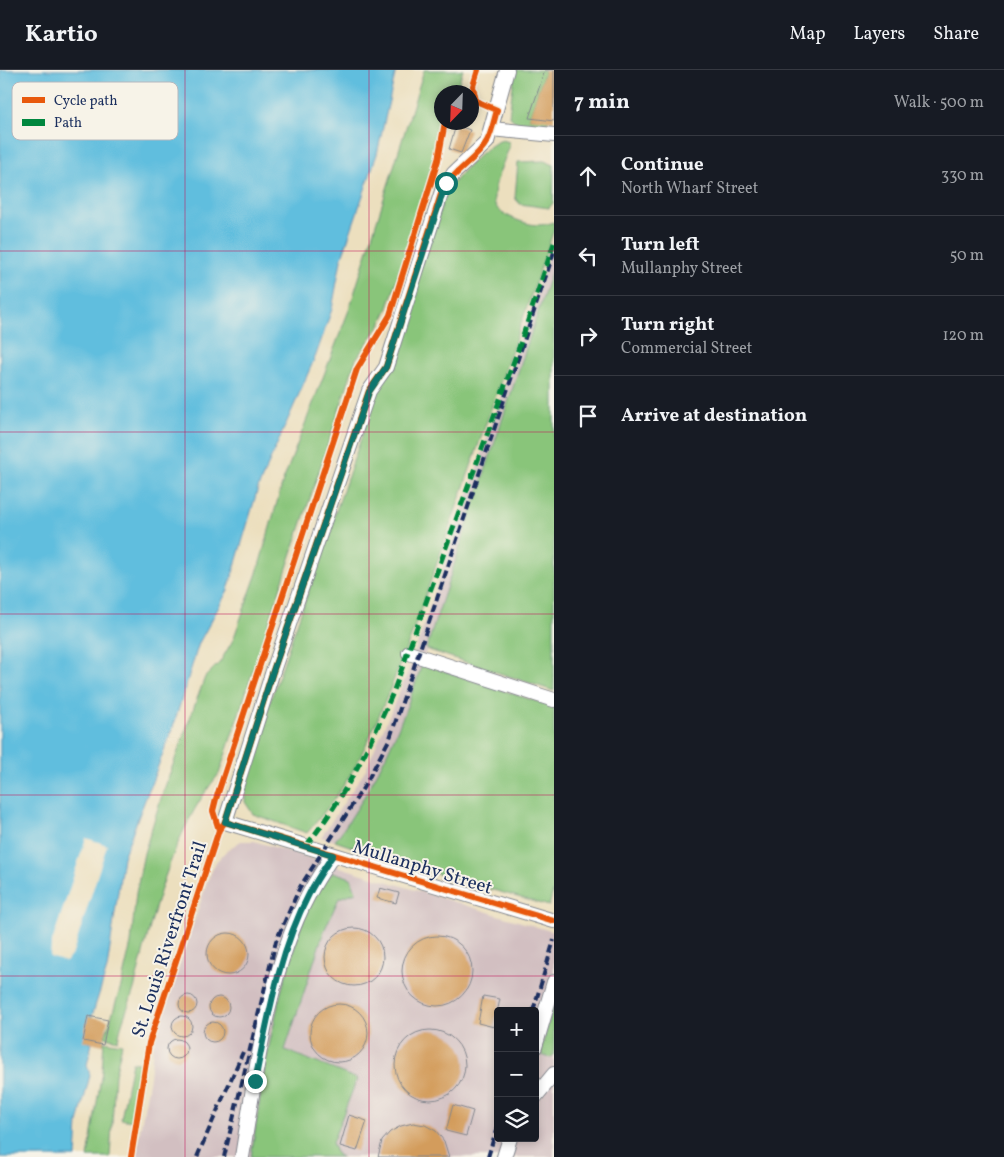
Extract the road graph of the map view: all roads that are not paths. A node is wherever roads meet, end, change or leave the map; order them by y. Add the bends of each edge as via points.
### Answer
1 (507, 70) edge
2 (492, 129) junction
3 (554, 135) edge
4 (409, 652) dead end
5 (554, 700) edge
6 (333, 855) junction
7 (554, 921) edge
8 (554, 982) edge
9 (539, 1033) edge
10 (554, 1074) edge
11 (539, 1092) edge
12 (509, 1142) edge
13 (242, 1157) edge
14 (504, 1157) edge

1 - 2 street
2 - 3 street
2 - 6 street, Mullanphy Street via 487,142 454,173 442,191 386,367 369,392 225,822
4 - 5 street
6 - 7 street, Mullanphy Street
6 - 13 street via 309,893 287,949 265,1032
8 - 9 street
10 - 11 street
12 - 14 street

